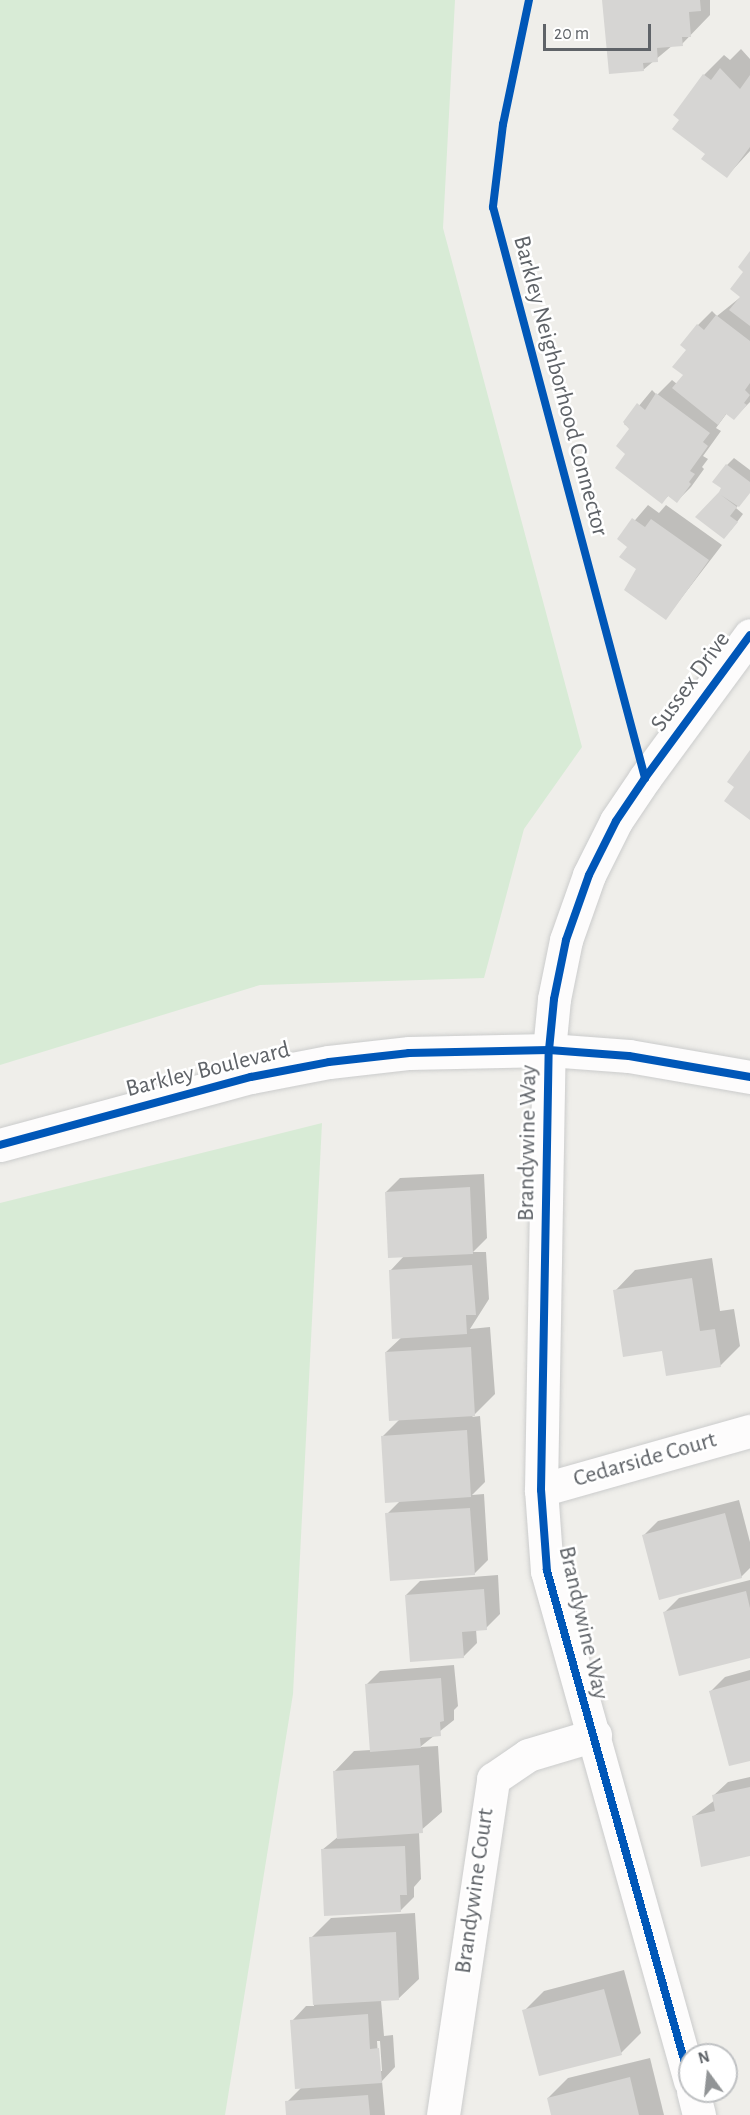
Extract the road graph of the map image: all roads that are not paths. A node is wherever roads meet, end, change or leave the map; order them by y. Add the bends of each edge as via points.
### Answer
1 (750, 635) edge
2 (549, 1050) junction
3 (750, 1077) edge
4 (0, 1144) edge
5 (750, 1431) edge
6 (541, 1490) junction
7 (596, 1735) junction
8 (680, 2043) edge
9 (443, 2115) edge

1 - 2 street, Sussex Drive via 616,821 589,875 566,940
2 - 3 street, Barkley Boulevard via 629,1056
2 - 4 street, Barkley Boulevard via 409,1053 329,1062 251,1077
2 - 6 street, Brandywine Way
5 - 6 street, Cedarside Court
6 - 7 street, Brandywine Way via 547,1571 586,1719
7 - 8 street, Brandywine Way
7 - 9 street, Brandywine Court via 528,1755 493,1779

